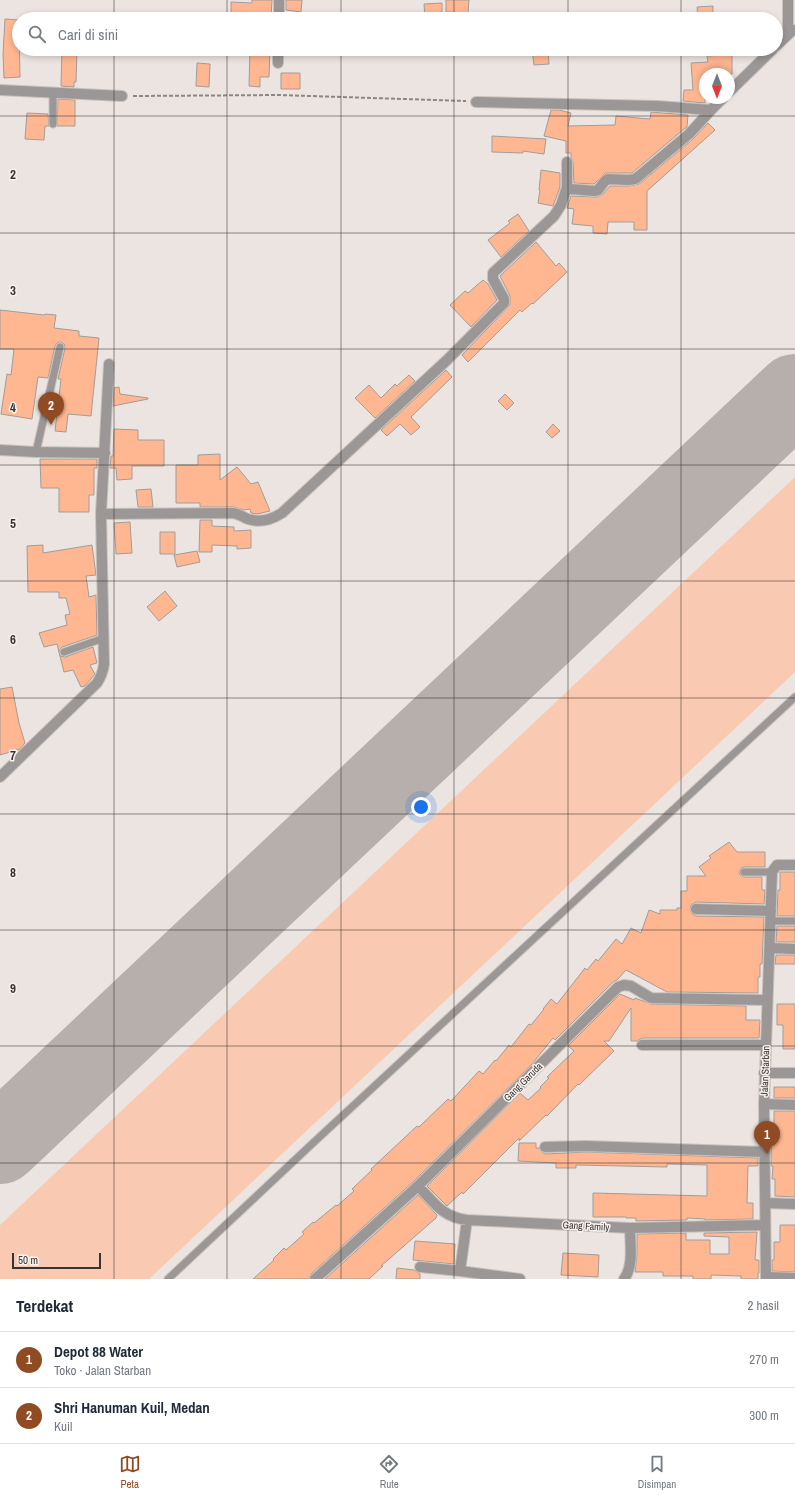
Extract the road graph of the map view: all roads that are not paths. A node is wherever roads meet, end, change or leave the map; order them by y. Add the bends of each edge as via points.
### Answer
1 (279, 0) edge
2 (788, 0) edge
3 (279, 12) edge
4 (792, 31) edge
5 (783, 39) edge
6 (278, 56) edge
7 (766, 56) edge
8 (278, 63) dead end
9 (735, 86) edge
10 (0, 90) edge
11 (53, 92) junction
12 (122, 96) road end
13 (476, 102) road end
14 (717, 104) edge
15 (711, 110) junction
16 (53, 124) dead end
17 (567, 162) dead end
18 (567, 190) junction
19 (60, 347) dead end
20 (109, 364) dead end
21 (0, 450) edge
22 (36, 452) junction
23 (105, 453) junction
24 (101, 514) junction
25 (104, 638) junction
26 (64, 652) dead end
27 (795, 697) edge
28 (0, 777) edge
29 (795, 865) edge
30 (774, 869) junction
31 (744, 872) dead end
32 (696, 909) dead end
33 (771, 916) junction
34 (795, 921) edge
35 (770, 948) junction
36 (795, 949) edge
37 (767, 1000) junction
38 (765, 1044) junction
39 (642, 1046) dead end
40 (764, 1073) junction
41 (795, 1073) edge
42 (764, 1104) junction
43 (795, 1105) edge
44 (545, 1147) dead end
45 (764, 1152) junction
46 (418, 1186) junction
47 (766, 1203) junction
48 (795, 1204) edge
49 (467, 1220) junction
50 (766, 1225) junction
51 (630, 1228) junction
52 (420, 1267) dead end
53 (460, 1271) junction
54 (766, 1278) edge
55 (795, 1278) edge
56 (168, 1279) edge
57 (315, 1279) edge
58 (520, 1279) edge
59 (624, 1279) edge

1 - 3 street
2 - 4 street
4 - 5 street
6 - 8 street
7 - 9 street
10 - 11 street
11 - 12 street
11 - 16 lane
13 - 15 street
14 - 15 street
15 - 18 street via 689,134 635,179 604,180 595,191
17 - 18 street
18 - 24 street via 554,216 493,273 493,279 504,302 446,361 282,513 262,521 250,520 233,513
19 - 22 lane
20 - 23 street
21 - 22 street
22 - 23 street
23 - 24 street
24 - 25 street
25 - 26 lane
25 - 28 street via 104,664 97,683
27 - 56 lane
29 - 30 street
30 - 31 lane
30 - 33 street, Jalan Starban
32 - 33 street
33 - 34 lane
33 - 35 street, Jalan Starban
35 - 36 street
35 - 37 street, Jalan Starban
37 - 38 street, Jalan Starban
37 - 46 street, Gang Garuda via 651,998 631,986 618,987
38 - 39 street
38 - 40 street, Jalan Starban
40 - 41 street
40 - 42 street, Jalan Starban
42 - 43 street
42 - 45 street, Jalan Starban
44 - 45 street
45 - 47 street, Jalan Starban
46 - 49 street, Gang Family via 443,1212
46 - 57 street, Gang Garuda
47 - 48 street
47 - 50 street, Jalan Starban
49 - 51 street, Gang Family
49 - 53 street
50 - 51 street, Gang Family
50 - 54 street, Jalan Starban
51 - 59 street via 630,1265
52 - 53 street
53 - 58 street
54 - 55 street

